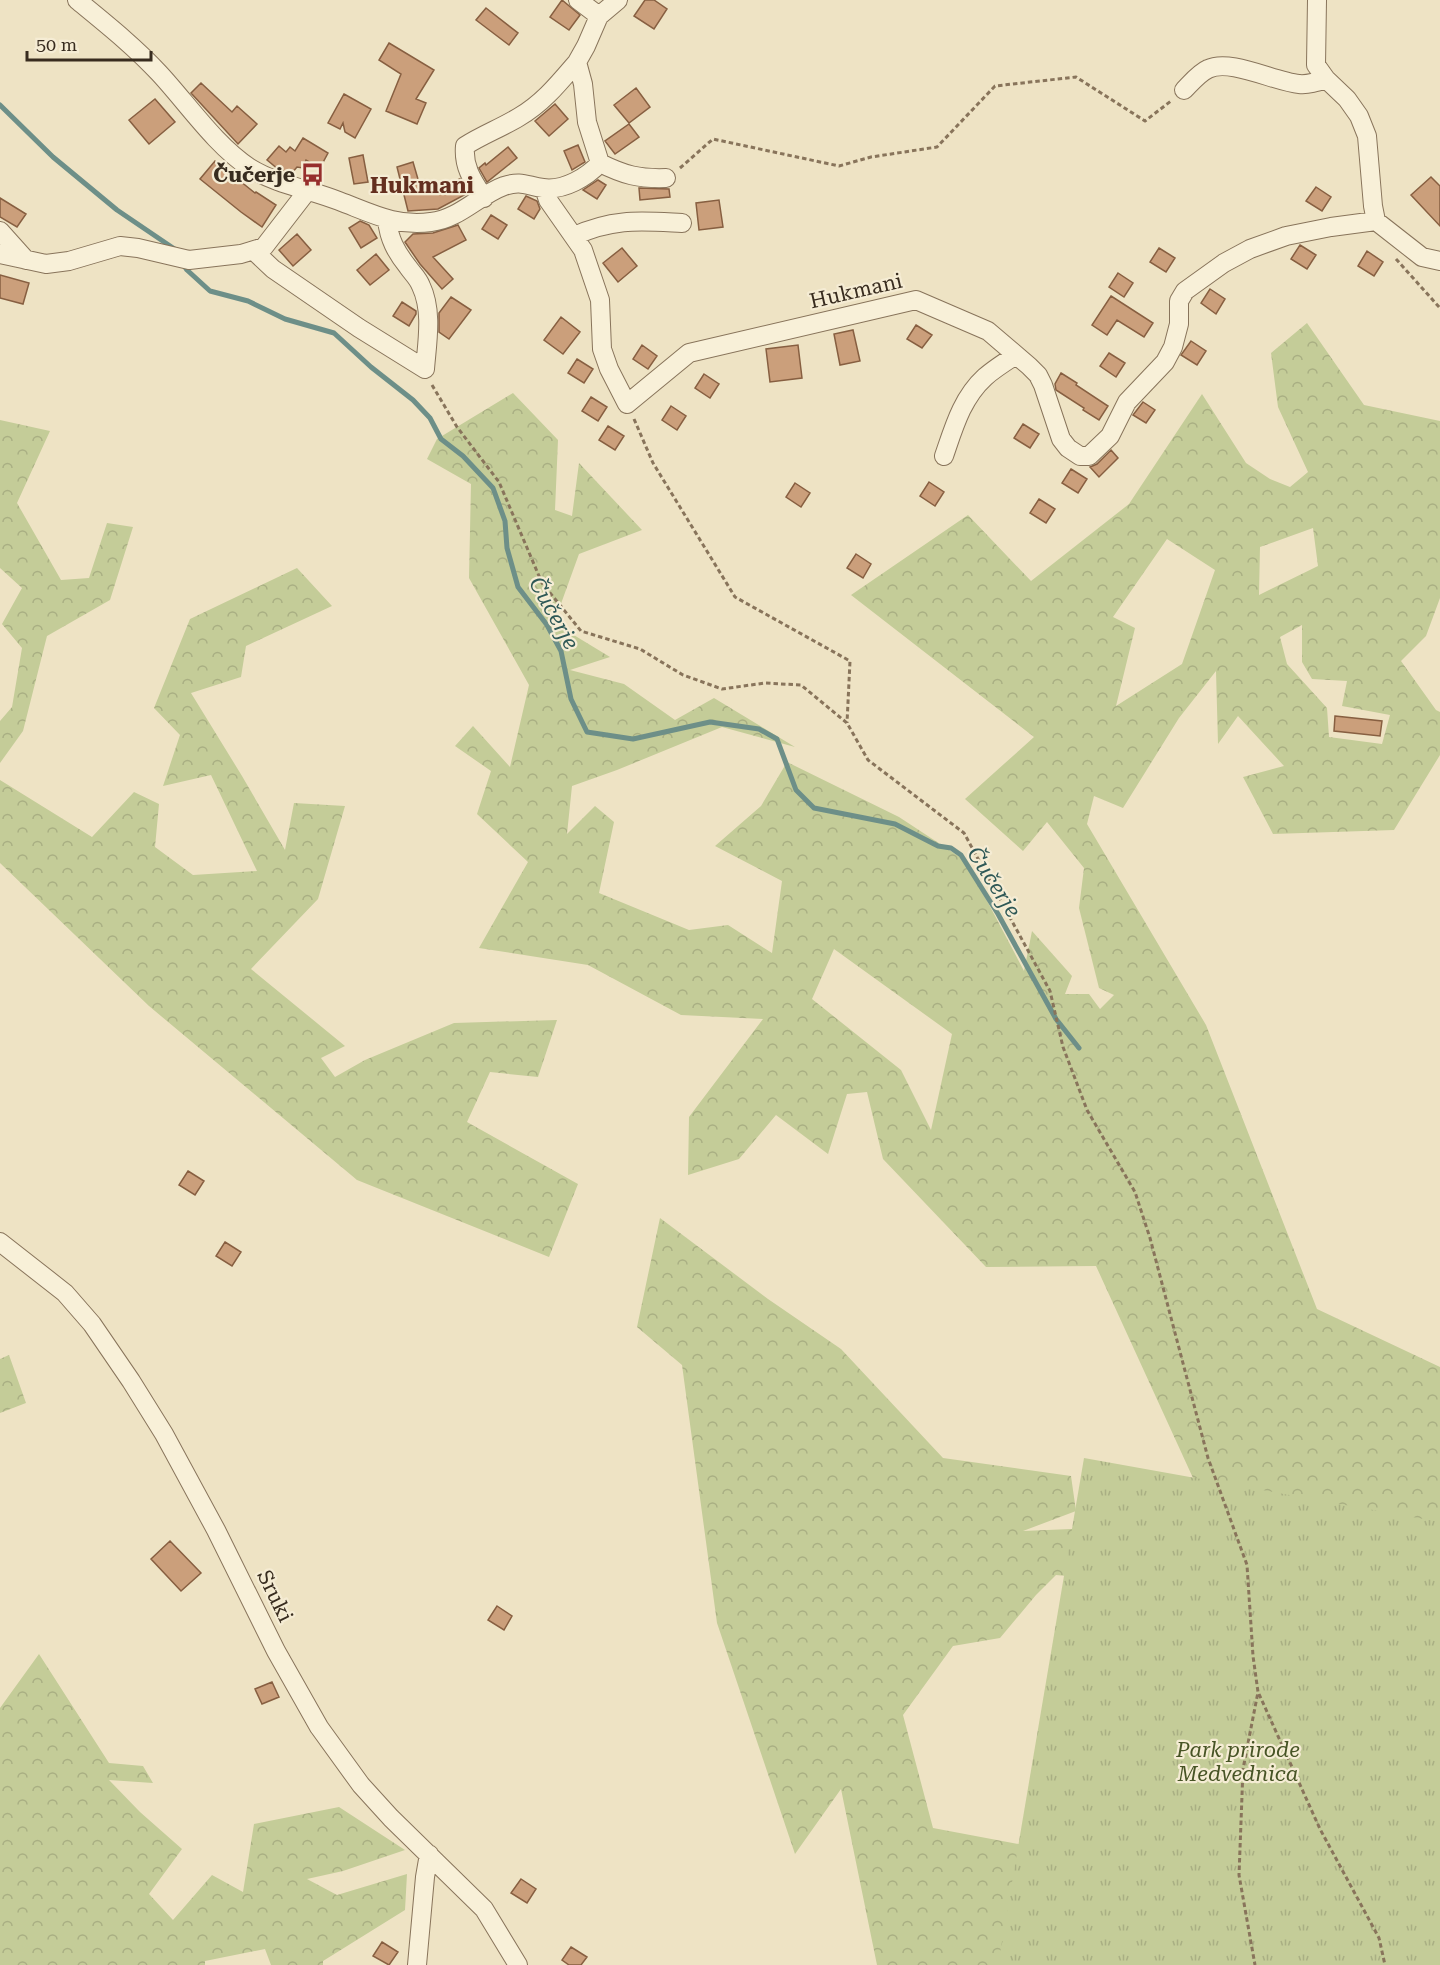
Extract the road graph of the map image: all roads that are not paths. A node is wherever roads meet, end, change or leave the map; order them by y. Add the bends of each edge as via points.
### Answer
1 (77, 0) edge
2 (578, 0) edge
3 (618, 0) edge
4 (1317, 0) edge
5 (599, 16) junction
6 (577, 62) junction
7 (1326, 79) junction
8 (1184, 90) road end
9 (600, 163) junction
10 (666, 178) road end
11 (544, 188) junction
12 (308, 190) junction
13 (484, 198) junction
14 (387, 220) junction
15 (1376, 221) junction
16 (682, 223) dead end
17 (0, 231) edge
18 (574, 236) junction
19 (254, 251) junction
20 (0, 254) edge
21 (26, 260) junction
22 (1440, 261) edge
23 (1016, 355) junction
24 (944, 456) dead end
25 (0, 1242) edge
26 (429, 1854) junction
27 (417, 1965) edge
28 (518, 1965) edge

1 - 12 street via 158,72 219,141 249,167 287,186
2 - 5 street
3 - 5 street
4 - 7 street via 1314,53 1316,65
5 - 6 street
6 - 9 street
6 - 13 street via 536,105 465,146 466,168
7 - 8 street via 1300,84 1254,71 1215,66
7 - 15 street via 1347,99 1367,136
9 - 10 street via 633,177
9 - 11 street via 560,188
11 - 13 street via 516,182
11 - 18 street
12 - 14 street
12 - 19 street via 272,238
13 - 14 street via 433,222
14 - 19 street via 394,247 418,279 425,296 429,339 425,369 273,269
15 - 22 street via 1422,257
15 - 23 street, Hukmani via 1331,226 1259,246 1224,263 1185,291 1179,301 1173,347 1165,362 1127,402 1110,436 1089,456 1080,456 1060,439 1038,375
16 - 18 street via 617,221
17 - 21 street
18 - 23 street, Hukmani via 583,250 600,300 602,349 627,404 688,353 916,300 988,331
19 - 21 street via 204,260 120,246 60,263
20 - 21 street
23 - 24 street via 973,389
25 - 26 street, Sruki via 65,1293 131,1381 164,1434 319,1727 361,1785
26 - 27 street
26 - 28 street, Sruki via 484,1909

